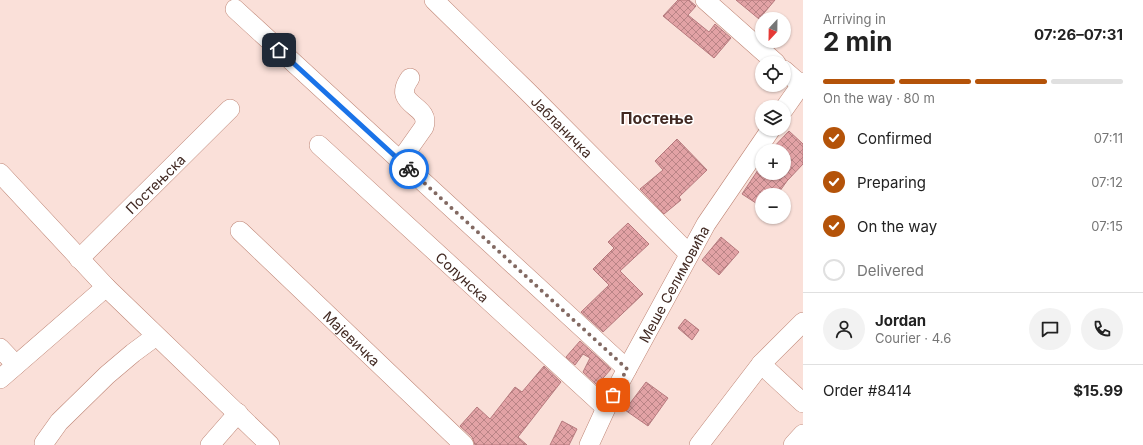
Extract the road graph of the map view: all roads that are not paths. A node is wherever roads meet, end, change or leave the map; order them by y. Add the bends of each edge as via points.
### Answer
1 (434, 0) edge
2 (706, 0) edge
3 (235, 9) dead end
4 (769, 56) edge
5 (791, 75) edge
6 (410, 78) dead end
7 (802, 83) edge
8 (790, 100) edge
9 (230, 109) dead end
10 (766, 136) edge
11 (319, 145) dead end
12 (400, 161) junction
13 (0, 173) edge
14 (240, 231) dead end
15 (688, 254) junction
16 (79, 258) junction
17 (106, 287) junction
18 (803, 322) edge
19 (156, 336) junction
20 (0, 348) edge
21 (761, 364) junction
22 (16, 365) junction
23 (627, 369) junction
24 (0, 379) edge
25 (803, 403) edge
26 (606, 408) junction
27 (238, 413) junction
28 (803, 434) edge
29 (44, 443) dead end
30 (210, 445) edge
31 (270, 445) edge
32 (464, 445) edge
33 (589, 445) edge
34 (699, 445) edge
35 (793, 445) edge

1 - 15 street, Јабланичка
2 - 4 street
3 - 12 street
5 - 7 street
6 - 12 street via 404,85 404,94 426,119 424,127
7 - 8 street
9 - 16 street, Постењска
10 - 15 street, Меше Селимовића
11 - 26 street, Солунска
12 - 23 street
13 - 16 street
14 - 32 street, Мајевичка
15 - 23 street, Меше Селимовића
16 - 17 street
17 - 19 street
17 - 22 street
18 - 21 street
19 - 27 street
19 - 29 street via 107,375 59,422
20 - 22 street
21 - 25 street
21 - 34 street
22 - 24 street
23 - 26 street, Меше Селимовића
26 - 33 street, Меше Селимовића
27 - 30 street
27 - 31 street
28 - 35 street

